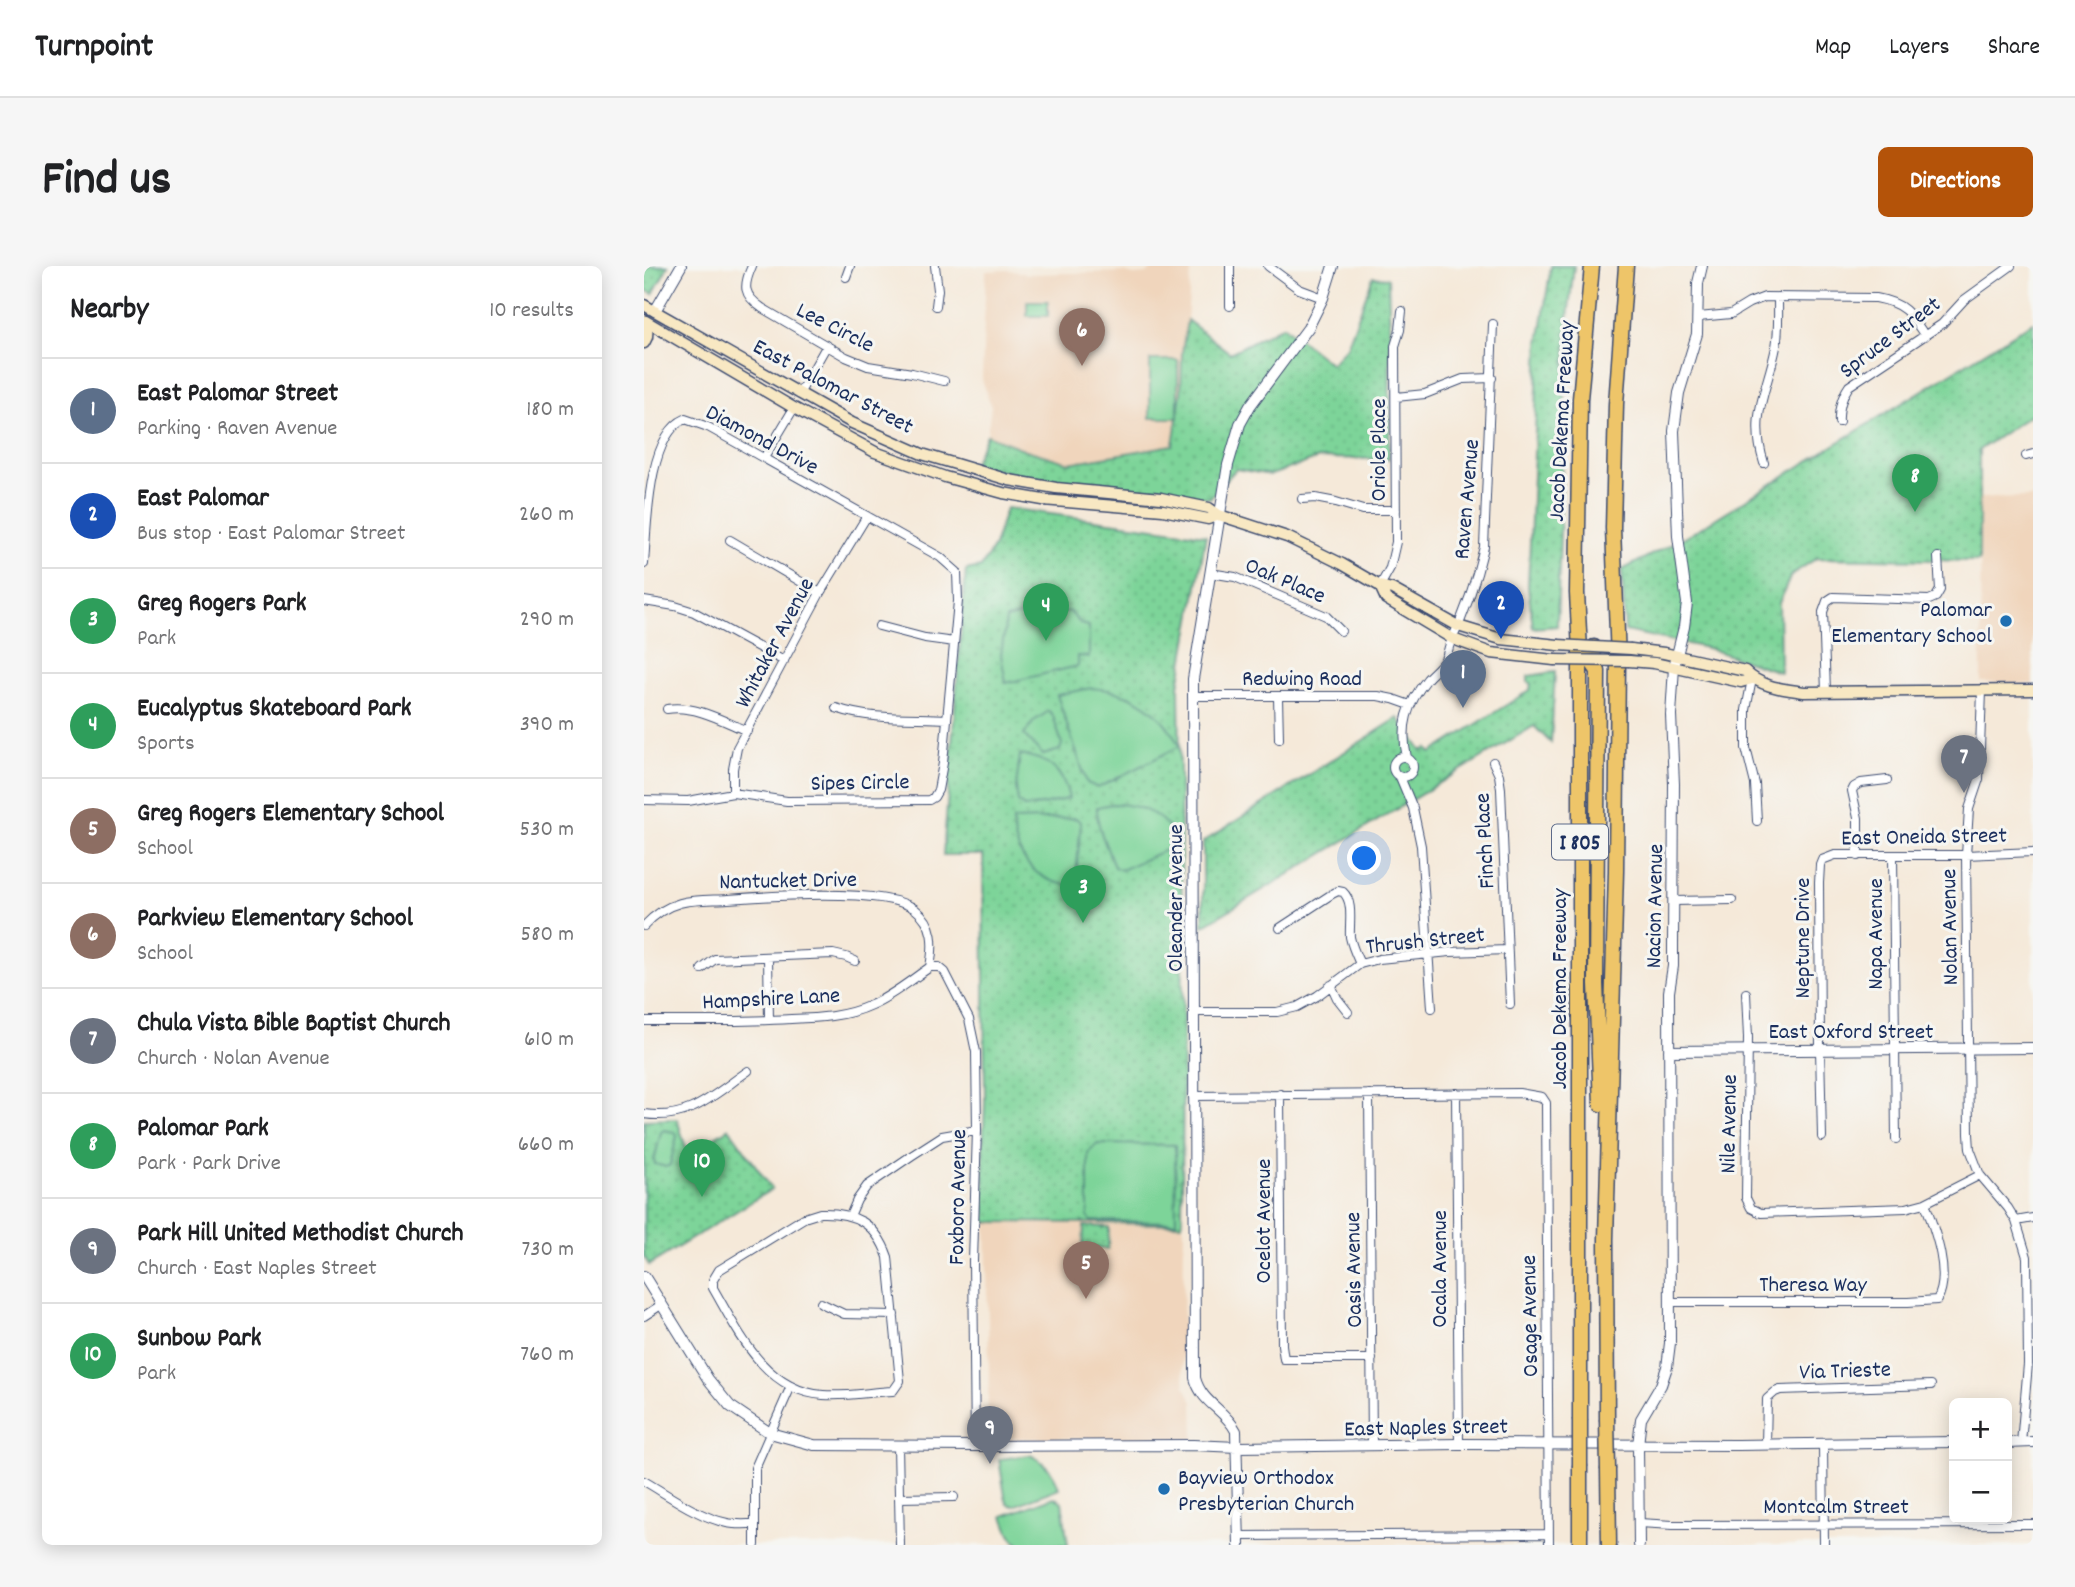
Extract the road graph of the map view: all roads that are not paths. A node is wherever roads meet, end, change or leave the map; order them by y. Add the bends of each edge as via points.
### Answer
1 (681, 266) edge
2 (752, 266) edge
3 (850, 266) edge
4 (935, 266) edge
5 (1230, 266) edge
6 (1268, 266) edge
7 (1333, 266) edge
8 (1592, 266) edge
9 (1626, 266) edge
10 (1702, 266) edge
11 (2011, 266) edge
12 (846, 277) dead end
13 (1323, 298) junction
14 (1778, 298) junction
15 (644, 305) edge
16 (936, 306) dead end
17 (1230, 306) dead end
18 (655, 311) junction
19 (1402, 311) dead end
20 (1699, 317) junction
21 (645, 323) edge
22 (1493, 324) dead end
23 (1924, 336) junction
24 (644, 342) edge
25 (827, 345) junction
26 (1492, 378) junction
27 (944, 381) dead end
28 (766, 391) junction
29 (799, 394) junction
30 (1396, 397) junction
31 (794, 408) junction
32 (831, 411) junction
33 (1839, 422) dead end
34 (764, 458) junction
35 (1764, 463) dead end
36 (1007, 479) junction
37 (989, 489) junction
38 (1302, 499) dead end
39 (1396, 510) junction
40 (1219, 515) junction
41 (867, 516) junction
42 (730, 540) dead end
43 (1938, 557) dead end
44 (644, 564) edge
45 (957, 572) joint
46 (1210, 573) junction
47 (1380, 586) junction
48 (820, 593) junction
49 (644, 601) edge
50 (879, 625) dead end
51 (1458, 626) junction
52 (1341, 631) dead end
53 (1453, 639) junction
54 (954, 642) junction
55 (1594, 657) junction
56 (784, 661) junction
57 (1675, 662) junction
58 (1752, 679) junction
59 (1982, 690) junction
60 (2033, 690) edge
61 (1826, 691) junction
62 (1192, 695) junction
63 (1278, 696) junction
64 (1410, 705) junction
65 (836, 708) dead end
66 (667, 709) dead end
67 (947, 719) junction
68 (747, 731) junction
69 (1279, 739) dead end
70 (1403, 742) junction
71 (1407, 758) junction
72 (1592, 758) junction
73 (1396, 760) junction
74 (1493, 762) dead end
75 (1410, 775) junction
76 (1400, 777) junction
77 (1887, 780) dead end
78 (733, 793) junction
79 (644, 800) edge
80 (1412, 803) junction
81 (1756, 821) dead end
82 (2033, 852) edge
83 (1893, 855) junction
84 (1966, 855) junction
85 (1858, 856) junction
86 (1820, 865) joint
87 (1732, 900) dead end
88 (1673, 901) junction
89 (644, 926) edge
90 (1280, 928) dead end
91 (1507, 950) junction
92 (1429, 954) junction
93 (768, 957) junction
94 (855, 961) dead end
95 (1360, 964) junction
96 (930, 967) junction
97 (702, 969) dead end
98 (1331, 985) junction
99 (1746, 993) dead end
100 (1510, 1003) dead end
101 (1432, 1008) dead end
102 (1193, 1012) junction
103 (1348, 1012) dead end
104 (769, 1020) junction
105 (644, 1021) edge
106 (2033, 1048) edge
107 (1820, 1049) junction
108 (1968, 1049) junction
109 (1747, 1050) junction
110 (1894, 1050) junction
111 (1669, 1051) junction
112 (748, 1071) dead end
113 (1456, 1093) junction
114 (1280, 1094) junction
115 (1369, 1094) junction
116 (1193, 1096) junction
117 (644, 1114) edge
118 (977, 1130) junction
119 (1822, 1137) dead end
120 (1896, 1139) dead end
121 (1980, 1175) junction
122 (1925, 1203) junction
123 (850, 1216) junction
124 (2033, 1218) edge
125 (2016, 1221) junction
126 (1606, 1239) junction
127 (644, 1276) edge
128 (1669, 1302) junction
129 (821, 1303) dead end
130 (661, 1305) junction
131 (894, 1315) junction
132 (644, 1317) edge
133 (1372, 1359) junction
134 (1931, 1385) dead end
135 (791, 1386) junction
136 (1580, 1419) junction
137 (770, 1433) junction
138 (1949, 1442) edge
139 (2033, 1442) edge
140 (1823, 1443) junction
141 (2012, 1443) edge
142 (2021, 1443) junction
143 (1458, 1444) junction
144 (1548, 1444) junction
145 (1638, 1444) junction
146 (898, 1445) junction
147 (1372, 1445) junction
148 (1766, 1445) junction
149 (975, 1446) junction
150 (1237, 1447) junction
151 (644, 1481) edge
152 (954, 1497) dead end
153 (899, 1498) junction
154 (1639, 1523) junction
155 (755, 1524) junction
156 (2033, 1524) edge
157 (1824, 1525) junction
158 (1549, 1534) junction
159 (1239, 1541) edge
160 (755, 1545) edge
161 (900, 1545) edge
162 (1549, 1545) edge
163 (1580, 1545) edge
164 (1609, 1545) edge
165 (1639, 1545) edge
166 (1824, 1545) edge

1 - 18 street
2 - 25 street, Lee Circle via 746,289 750,298
3 - 12 street
4 - 16 street
5 - 17 street
6 - 13 street via 1299,289
7 - 13 street, Oleander Avenue
8 - 136 highway, Jacob Dekema Freeway / I 805 via 1580,399 1577,593
9 - 126 highway, I 805 via 1614,500 1616,871
10 - 20 street, Nacion Avenue
11 - 23 street, Spruce Street
13 - 40 street, Oleander Avenue via 1308,328 1240,424
14 - 20 street via 1749,303 1731,314
14 - 23 street via 1890,300 1911,313
14 - 35 street via 1777,344 1758,419
15 - 18 main road, East Palomar Street
18 - 21 main road
18 - 29 main road, East Palomar Street
19 - 30 street, Oriole Place via 1395,346
20 - 57 street, Nacion Avenue via 1674,431 1686,603
21 - 24 main road
21 - 28 main road, East Palomar Street
22 - 26 street, Raven Avenue
23 - 33 street, Spruce Street via 1849,386
25 - 27 street, Lee Circle via 868,366
25 - 29 street
26 - 30 street via 1463,379 1425,394
26 - 51 street, Raven Avenue via 1483,548
28 - 29 main road
28 - 31 main road, East Palomar Street
29 - 32 main road, East Palomar Street
30 - 39 street, Oriole Place
31 - 32 main road
31 - 34 street
31 - 37 main road, East Palomar Street via 874,452
32 - 36 main road, East Palomar Street via 922,454
34 - 41 street, Diamond Drive
34 - 44 street, Diamond Drive via 708,426 685,419 677,423 653,470
36 - 37 main road
36 - 40 main road, East Palomar Street via 1161,498 1209,508
37 - 40 main road, East Palomar Street via 1043,500 1163,510 1208,520
38 - 39 street via 1363,510
39 - 47 street, Oriole Place via 1394,555
40 - 46 street, Oleander Avenue
40 - 47 main road, East Palomar Street via 1287,537
41 - 45 street, Diamond Drive via 940,557
41 - 48 street, Whitaker Avenue
42 - 48 street
43 - 61 street via 1940,590 1929,600 1833,597 1827,601 1823,612
45 - 54 street, Sipes Circle
46 - 52 street, Oak Place via 1235,577 1326,616
46 - 62 street, Oleander Avenue
47 - 51 main road, East Palomar Street
47 - 53 main road, East Palomar Street via 1386,600
48 - 56 street, Whitaker Avenue
49 - 56 street via 694,612
50 - 54 street
51 - 53 street, Raven Avenue
51 - 55 main road, East Palomar Street, bridge via 1501,639 1558,645
53 - 55 main road, East Palomar Street, bridge via 1491,653 1554,660
53 - 64 street, Raven Avenue via 1447,656
54 - 67 street, Sipes Circle
55 - 57 main road, East Palomar Street, bridge
55 - 57 main road, East Palomar Street, bridge via 1631,649
55 - 72 highway via 1588,671
56 - 68 street, Whitaker Avenue
57 - 58 main road, East Palomar Street via 1745,671
57 - 88 street, Nacion Avenue via 1671,715
58 - 61 main road, East Palomar Street via 1778,689
58 - 81 street via 1746,748 1755,783
59 - 60 main road, East Palomar Street
59 - 61 main road, East Palomar Street
59 - 84 street, Nolan Avenue via 1979,779 1969,809
62 - 63 street, Redwing Road
62 - 102 street, Oleander Avenue
63 - 64 street, Redwing Road via 1378,696
63 - 69 street
64 - 70 street, Raven Avenue
65 - 67 street via 868,715
66 - 68 street via 702,711
67 - 78 street, Sipes Circle via 938,790 929,800 787,801
68 - 78 street, Whitaker Avenue via 737,748
70 - 71 street, Raven Avenue
70 - 73 street, Raven Avenue
71 - 73 street
71 - 75 street via 1413,764
72 - 126 highway
72 - 136 highway
73 - 76 street via 1394,769
74 - 91 street, Finch Place via 1501,789
75 - 76 street
75 - 80 street
76 - 80 street
77 - 85 street via 1861,783 1852,791
78 - 79 street, Sipes Circle via 688,801
80 - 92 street via 1421,846
82 - 84 street, East Oneida Street
83 - 84 street, East Oneida Street
83 - 85 street, East Oneida Street
83 - 110 street, Napa Avenue
84 - 108 street, Nolan Avenue
85 - 86 street, East Oneida Street via 1828,856
86 - 107 street, Neptune Drive
87 - 88 street
88 - 111 street, Nacion Avenue
89 - 96 street, Nantucket Drive via 664,909 685,901 860,896 904,903 920,914 933,941
90 - 95 street via 1332,894 1343,892 1349,898 1350,936
91 - 92 street, Thrush Street
91 - 100 street, Finch Place
92 - 95 street, Thrush Street
92 - 101 street
93 - 94 street via 833,954
93 - 97 street via 715,959
93 - 104 street
95 - 98 street, Thrush Street
96 - 104 street, Hampshire Lane via 871,1005 846,1014
96 - 118 street, Foxboro Avenue via 945,972 969,1018 976,1052
98 - 102 street, Thrush Street via 1297,1007 1277,1012
98 - 103 street
99 - 109 street, Nile Avenue
102 - 116 street, Oleander Avenue
104 - 105 street, Hampshire Lane
106 - 108 street, East Oxford Street
107 - 109 street, East Oxford Street
107 - 110 street, East Oxford Street
107 - 119 street, Neptune Drive
108 - 110 street, East Oxford Street
108 - 121 street, Nolan Avenue via 1970,1149
109 - 111 street, East Oxford Street
109 - 122 street, Nile Avenue via 1746,1198 1751,1208 1761,1213 1889,1210
110 - 120 street, Napa Avenue
111 - 128 street, Nacion Avenue
112 - 117 street via 681,1114
113 - 115 street
113 - 143 street, Ocala Avenue
113 - 144 street, Osage Avenue via 1520,1093 1542,1097 1546,1104
114 - 115 street
114 - 116 street
114 - 133 street, Ocelot Avenue via 1283,1359
115 - 133 street, Oasis Avenue
116 - 150 street, Oleander Avenue via 1195,1378 1205,1398 1231,1420
118 - 123 street via 942,1136 867,1186
118 - 149 street, Foxboro Avenue
121 - 122 street
121 - 125 street, Nolan Avenue
122 - 128 street, Theresa Way via 1938,1240 1941,1282 1937,1300
123 - 131 street via 864,1222 883,1241
123 - 135 street via 820,1213 804,1218 715,1275 713,1288 758,1361
124 - 125 street
125 - 142 street, Nolan Avenue via 2027,1257 2028,1364
126 - 164 highway, I 805, bridge
127 - 130 street, East Naples Street
128 - 145 street, Nacion Avenue via 1667,1367 1641,1419
129 - 131 street via 844,1314
130 - 132 street
130 - 137 street, East Naples Street via 730,1406
131 - 135 street via 900,1381 893,1391 823,1395
133 - 147 street, Oasis Avenue
134 - 148 street, Via Trieste via 1780,1390 1767,1399
135 - 137 street
136 - 163 highway, Jacob Dekema Freeway / I 805, bridge
137 - 146 street, East Naples Street via 814,1445
137 - 155 street via 755,1468
138 - 140 street, East Naples Street
139 - 142 street
140 - 148 street, East Naples Street
140 - 157 street
141 - 142 street
143 - 144 street, East Naples Street
143 - 147 street, East Naples Street
144 - 145 street, East Naples Street
144 - 158 street, Osage Avenue
145 - 148 street, East Naples Street
145 - 154 street, Nacion Avenue
146 - 149 street, East Naples Street
146 - 153 street
147 - 150 street, East Naples Street
149 - 150 street, East Naples Street
150 - 159 street, Oleander Avenue
151 - 155 street via 702,1514 732,1524
152 - 153 street
153 - 161 street
154 - 157 street, Montcalm Street
154 - 165 street, Nacion Avenue
155 - 160 street
156 - 157 street, Montcalm Street
157 - 166 street
158 - 159 street
158 - 162 street, Osage Avenue

